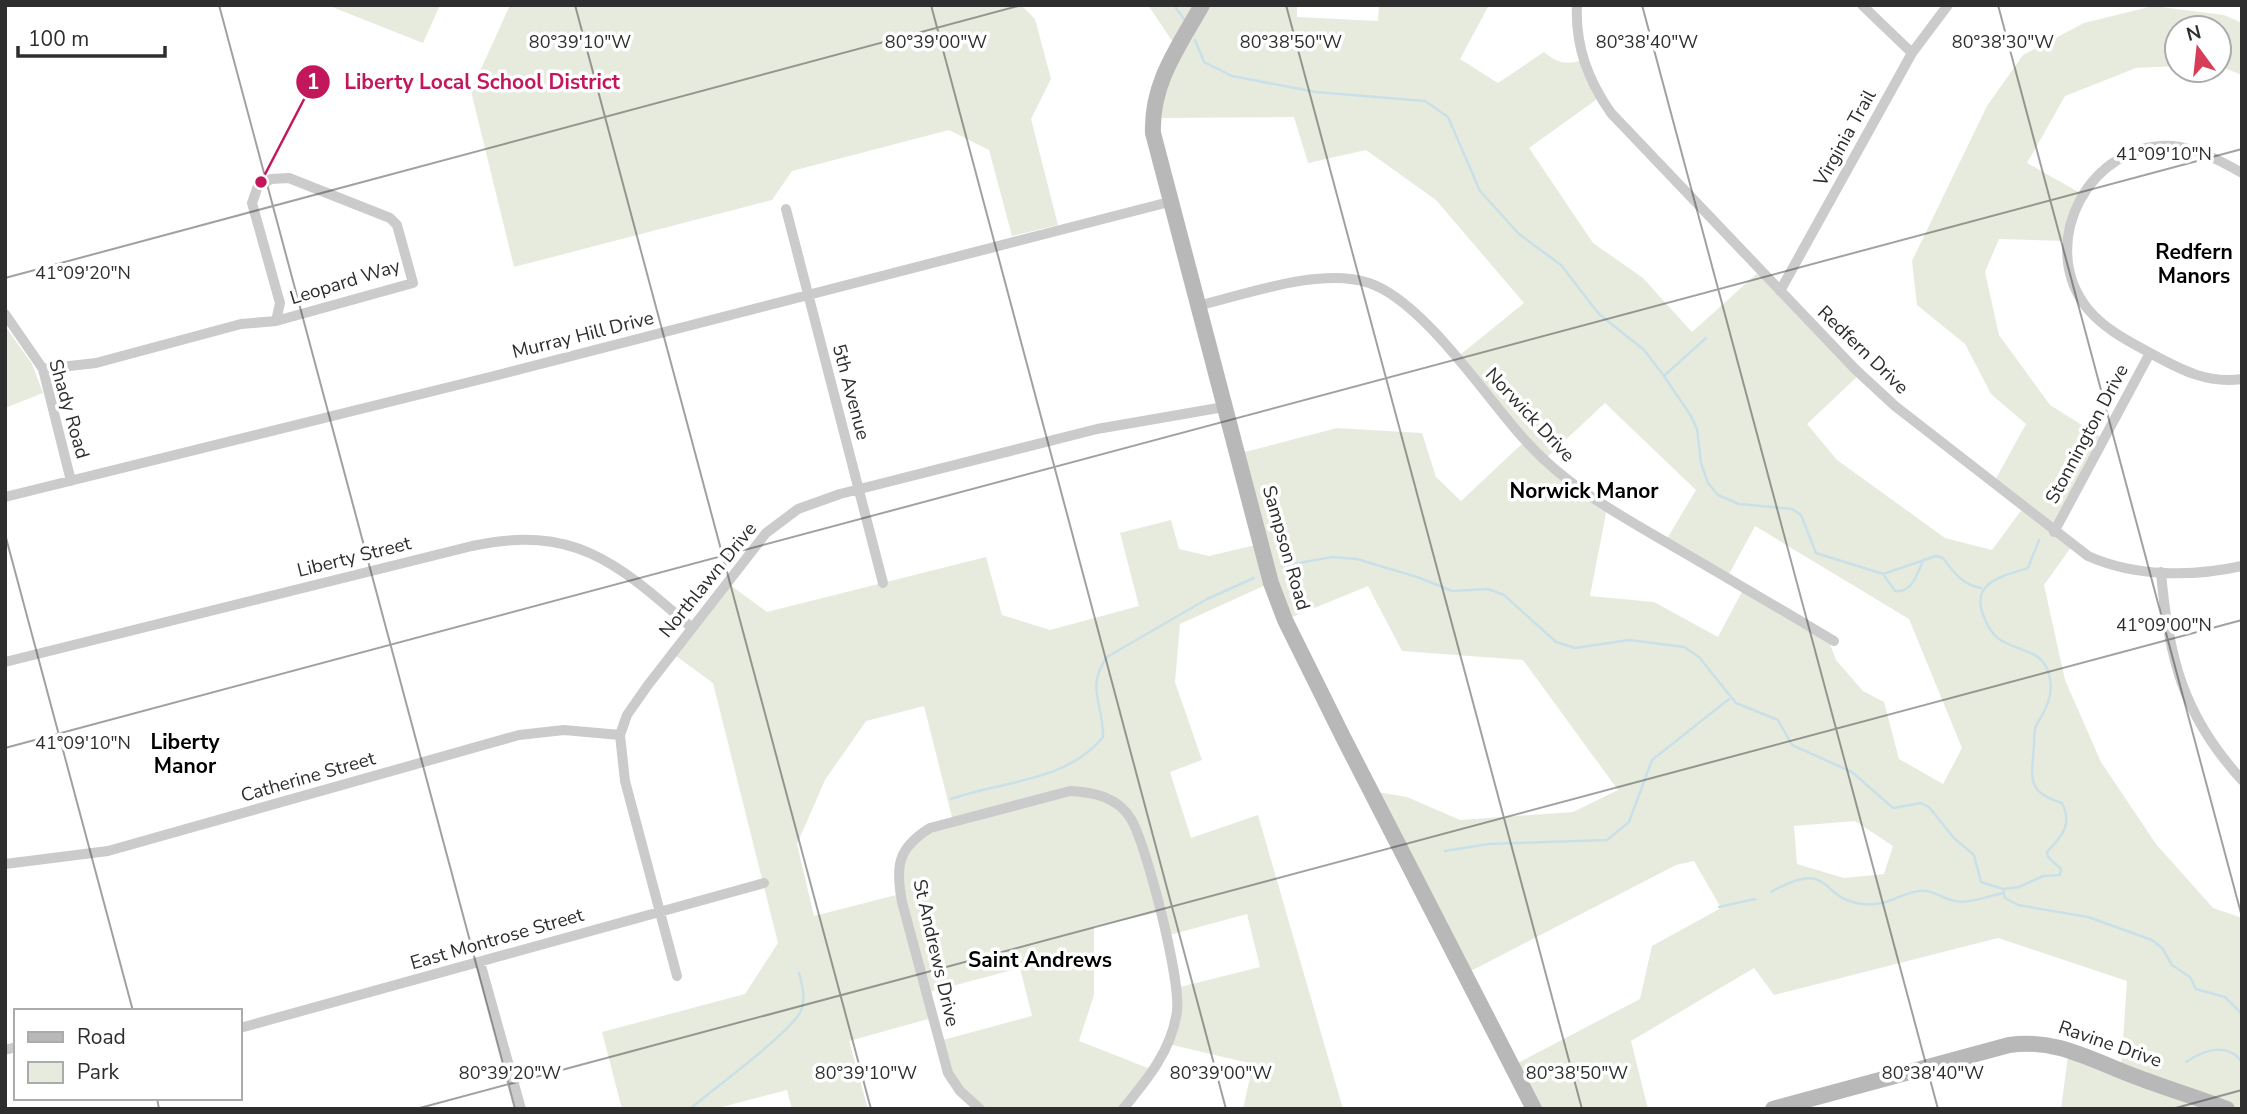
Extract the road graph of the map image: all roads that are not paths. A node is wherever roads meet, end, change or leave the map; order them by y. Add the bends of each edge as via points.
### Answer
1 (1202, 5) edge
2 (1577, 5) edge
3 (1862, 5) edge
4 (1948, 5) edge
5 (1912, 52) junction
6 (2242, 173) edge
7 (1169, 202) junction
8 (786, 209) dead end
9 (1780, 291) junction
10 (808, 295) junction
11 (1198, 306) junction
12 (5, 314) edge
13 (276, 321) junction
14 (2150, 353) junction
15 (43, 369) junction
16 (2242, 379) edge
17 (1224, 407) junction
18 (71, 481) junction
19 (859, 489) junction
20 (5, 497) edge
21 (2054, 532) junction
22 (2242, 566) edge
23 (2161, 572) junction
24 (883, 583) dead end
25 (691, 627) junction
26 (1834, 640) dead end
27 (5, 662) edge
28 (620, 735) junction
29 (2242, 780) edge
30 (5, 864) edge
31 (764, 883) dead end
32 (660, 911) junction
33 (480, 962) junction
34 (677, 976) dead end
35 (242, 1027) edge
36 (521, 1109) edge
37 (980, 1109) edge
38 (1123, 1109) edge
39 (1534, 1109) edge
40 (1773, 1109) edge
41 (2227, 1109) edge

1 - 7 street, Sampson Road via 1160,80 1153,108 1156,153
2 - 9 street, Redfern Drive via 1583,60 1611,113
3 - 5 street
4 - 5 street, Virginia Trail
5 - 9 street, Virginia Trail
6 - 14 street, Stonnington Drive via 2190,148 2153,147 2107,166 2077,203 2067,249 2079,296 2109,329
7 - 10 street, Murray Hill Drive
7 - 11 street, Sampson Road
8 - 10 street, 5th Avenue
9 - 21 street, Redfern Drive via 1895,406
10 - 18 street, Murray Hill Drive
10 - 19 street, 5th Avenue
11 - 17 street, Sampson Road
11 - 26 street, Norwick Drive via 1329,278 1383,289 1409,307 1526,441 1564,477 1607,508
12 - 15 street, Shady Road
13 - 13 street, Leopard Way via 413,283 397,225 390,218 289,178 261,184 252,203 280,303
13 - 15 street, Leopard Way via 241,324 96,363
14 - 16 street, Stonnington Drive via 2197,376
14 - 21 street, Stonnington Drive
15 - 18 street, Shady Road
17 - 19 street, Northlawn Drive via 1097,429
17 - 39 street, Sampson Road via 1285,620
18 - 20 street, Murray Hill Drive
19 - 24 street, 5th Avenue
19 - 25 street, Northlawn Drive via 808,505 776,524
21 - 23 street, Redfern Drive via 2099,561
22 - 23 street, Redfern Drive
23 - 29 street via 2178,678 2205,734
25 - 27 street, Liberty Street via 634,579 595,554 558,541 513,539
25 - 28 street, Northlawn Drive via 627,715
28 - 30 street, Catherine Street via 564,730 519,735 108,851
28 - 32 street via 625,782
31 - 32 street, East Montrose Street
32 - 33 street, East Montrose Street
32 - 34 street
33 - 35 street, East Montrose Street
33 - 36 street
37 - 38 street, St Andrews Drive via 948,1073 902,902 898,881 901,858 910,841 930,828 1070,791 1111,800 1130,817 1142,845 1176,975 1172,1034 1145,1083
40 - 41 street, Ravine Drive via 2009,1045 2041,1043 2069,1048

